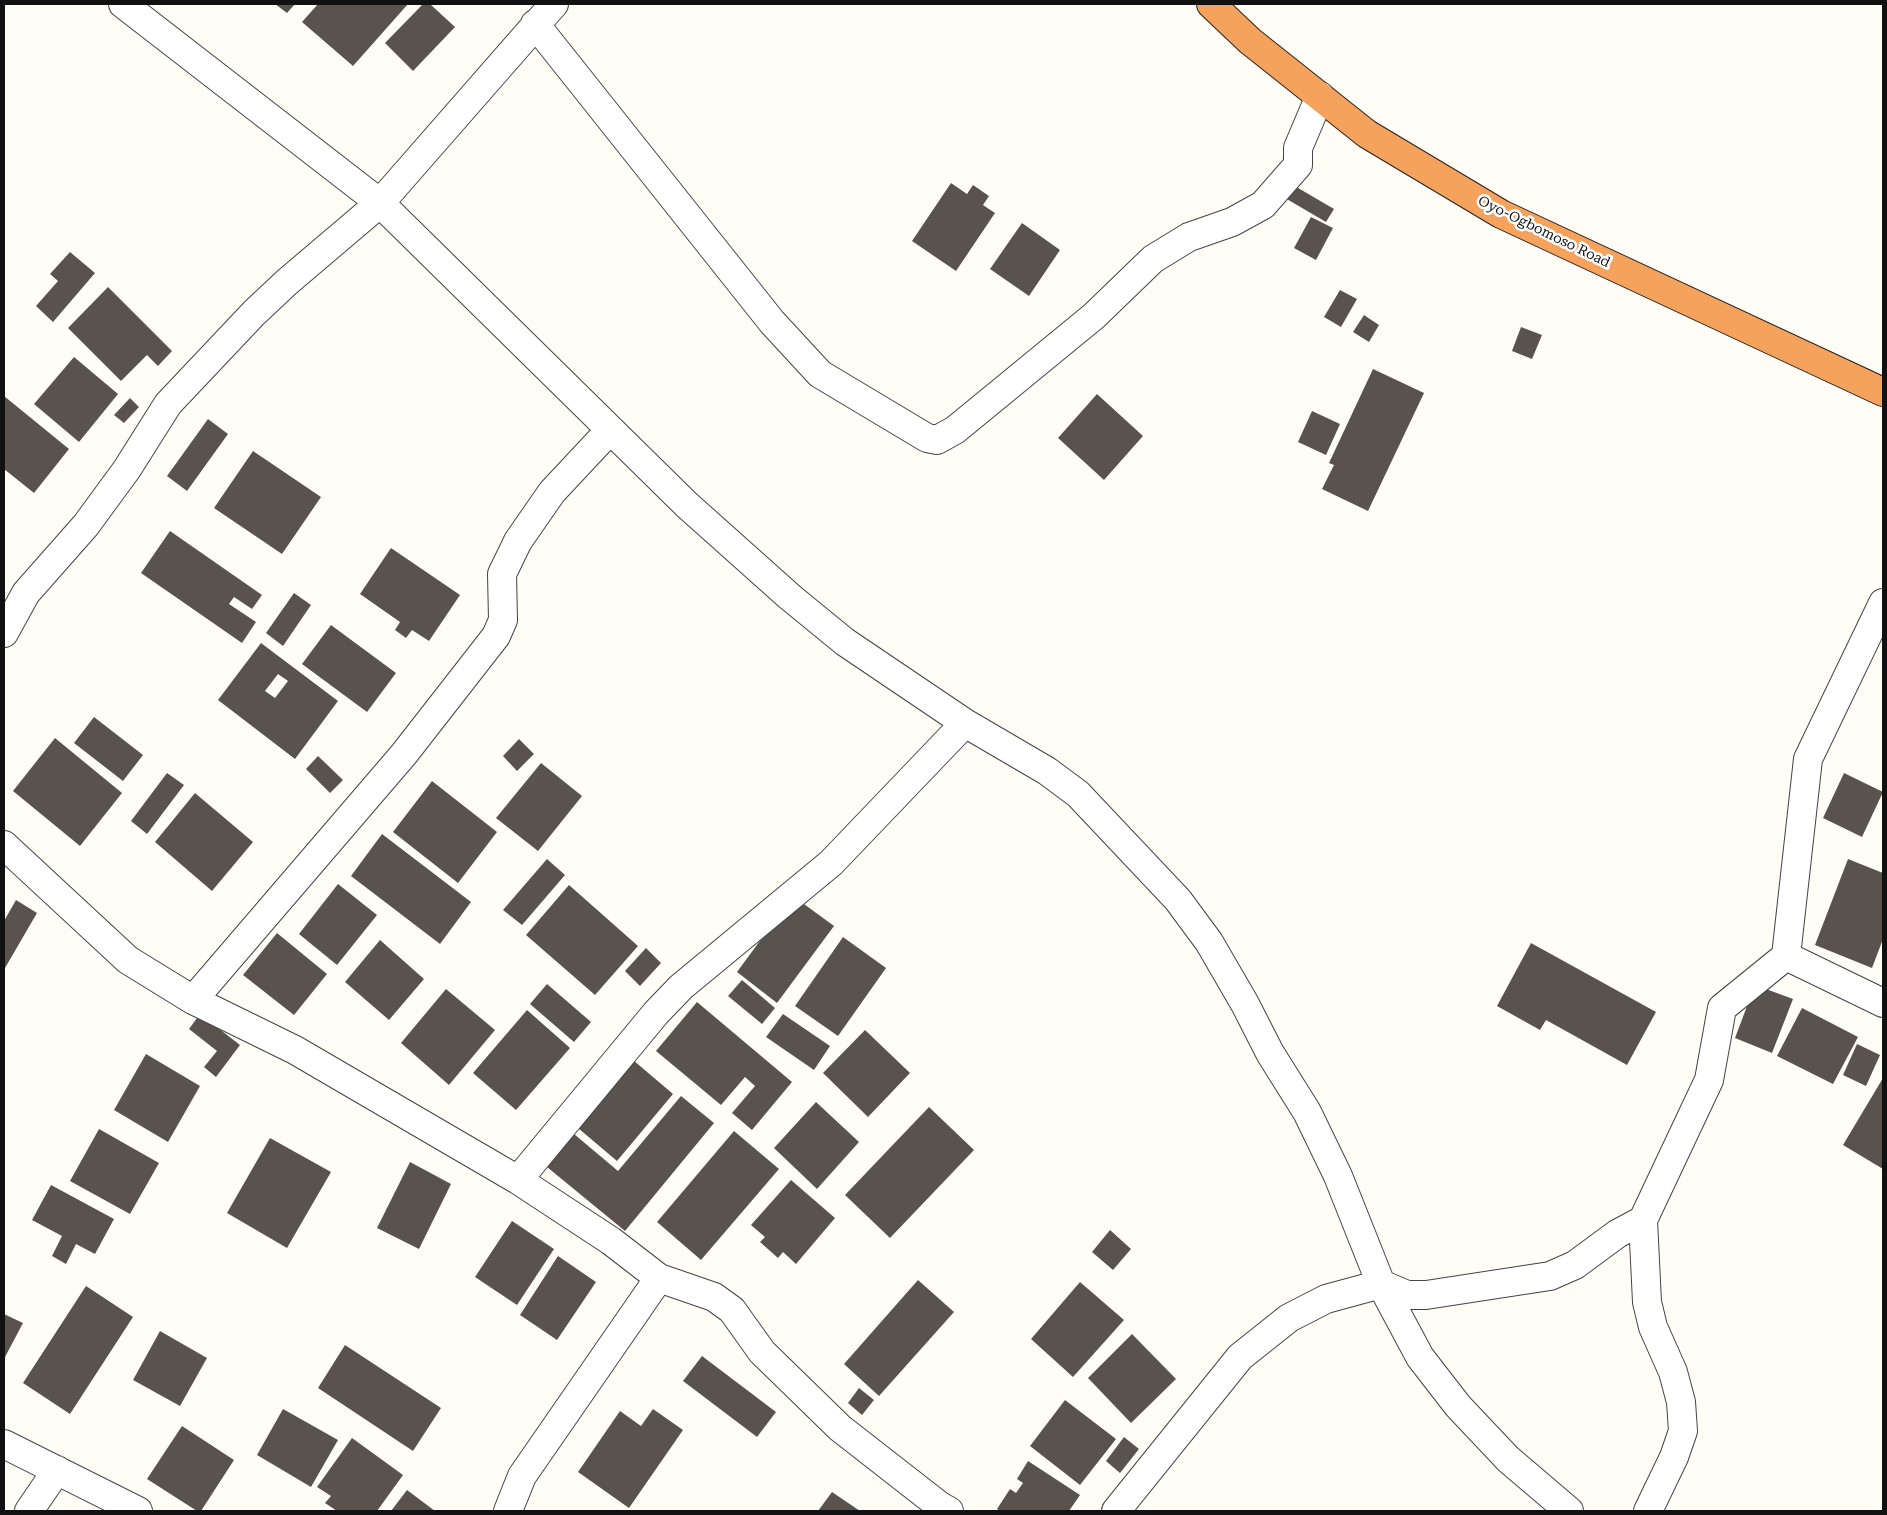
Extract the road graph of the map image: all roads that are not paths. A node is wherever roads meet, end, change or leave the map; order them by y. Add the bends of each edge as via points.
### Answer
1 (124, 4) edge
2 (554, 4) edge
3 (1211, 4) edge
4 (535, 24) junction
5 (1320, 96) junction
6 (380, 203) junction
7 (1883, 392) edge
8 (610, 430) junction
9 (1883, 603) edge
10 (4, 633) edge
11 (965, 723) junction
12 (4, 845) edge
13 (1786, 956) junction
14 (193, 1000) junction
15 (1883, 1004) edge
16 (518, 1180) junction
17 (1643, 1220) junction
18 (659, 1278) junction
19 (1381, 1284) junction
20 (4, 1444) edge
21 (57, 1470) junction
22 (29, 1511) edge
23 (138, 1511) edge
24 (508, 1511) edge
25 (949, 1511) edge
26 (1116, 1511) edge
27 (1569, 1511) edge
28 (1648, 1511) edge

1 - 6 street
2 - 4 street
3 - 5 highway, Oyo-Ogbomoso Road via 1250,41
4 - 5 street via 772,322 820,374 926,438 937,440 955,430 1094,316 1153,259 1189,237 1232,222 1263,205 1298,165 1298,148
4 - 6 street
5 - 7 highway, Oyo-Ogbomoso Road via 1367,134 1501,214
6 - 8 street
6 - 10 street via 254,313 168,404 86,526 26,593
8 - 11 street via 687,505 790,597 845,642
8 - 14 street via 552,492 518,541 502,574 503,620 496,636 404,754
9 - 13 street via 1808,759
11 - 16 street via 831,863 681,987
11 - 19 street via 1047,771 1078,794 1178,900 1204,935 1307,1112 1338,1176
12 - 14 street via 128,960
13 - 15 street
13 - 17 street via 1722,1008 1709,1080
14 - 16 street via 296,1050
16 - 18 street via 611,1241
17 - 19 street via 1617,1234 1575,1265 1550,1276 1426,1295 1407,1295
17 - 28 street via 1647,1302 1653,1327 1673,1372 1681,1402 1683,1431
18 - 24 street via 522,1476
18 - 25 street via 714,1297 732,1310 762,1352 840,1428
19 - 26 street via 1326,1299 1289,1318 1240,1357
19 - 27 street via 1420,1356 1458,1406 1508,1459
20 - 21 street
21 - 22 street
21 - 23 street

